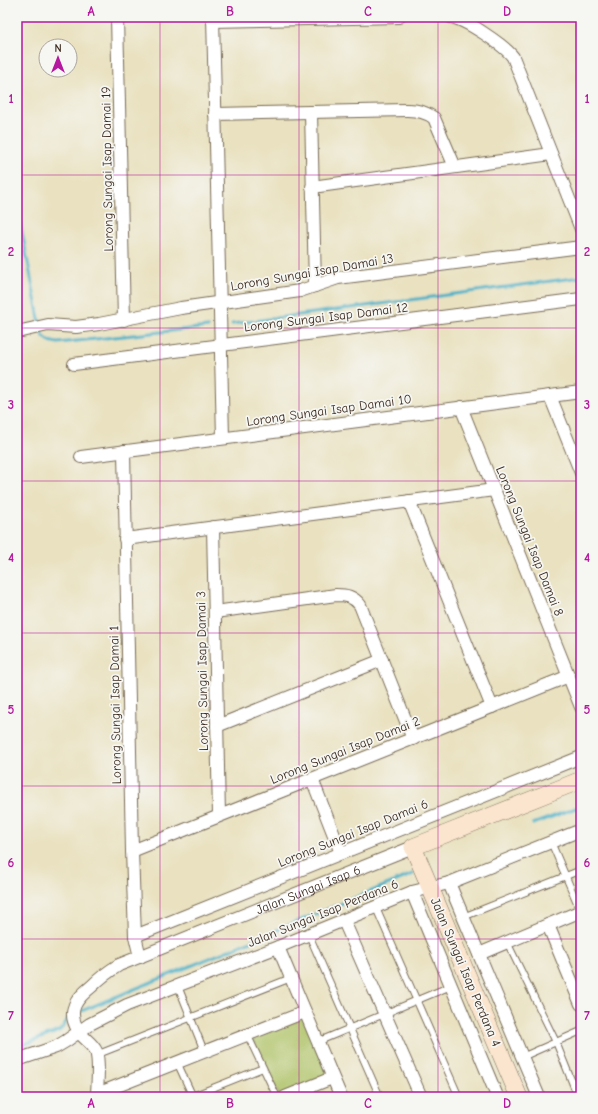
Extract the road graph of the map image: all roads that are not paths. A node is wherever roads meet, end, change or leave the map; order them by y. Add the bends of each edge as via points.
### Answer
1 (117, 17) edge
2 (399, 17) edge
3 (451, 17) edge
4 (213, 19) edge
5 (311, 112) junction
6 (215, 114) junction
7 (551, 154) junction
8 (455, 168) junction
9 (312, 187) junction
10 (581, 229) edge
11 (581, 247) edge
12 (315, 286) junction
13 (581, 299) edge
14 (220, 301) junction
15 (124, 320) junction
16 (17, 332) edge
17 (220, 345) junction
18 (74, 364) dead end
19 (581, 392) edge
20 (550, 396) junction
21 (461, 407) junction
22 (223, 438) junction
23 (124, 452) junction
24 (81, 457) dead end
25 (581, 473) edge
26 (494, 490) junction
27 (409, 501) junction
28 (213, 527) junction
29 (125, 539) junction
30 (215, 612) junction
31 (382, 660) junction
32 (569, 676) junction
33 (492, 707) junction
34 (581, 707) edge
35 (217, 726) junction
36 (413, 739) junction
37 (581, 757) edge
38 (312, 779) junction
39 (581, 780) edge
40 (219, 816) junction
41 (581, 830) edge
42 (551, 842) junction
43 (413, 847) junction
44 (132, 851) junction
45 (341, 853) junction
46 (581, 870) edge
47 (565, 876) junction
48 (448, 883) junction
49 (430, 888) junction
50 (412, 892) junction
51 (376, 908) junction
52 (581, 912) edge
53 (463, 917) junction
54 (344, 921) junction
55 (548, 925) junction
56 (309, 935) junction
57 (135, 936) junction
58 (508, 942) junction
59 (278, 947) junction
60 (479, 954) junction
61 (140, 957) junction
62 (291, 978) junction
63 (178, 986) junction
64 (451, 986) junction
65 (417, 1000) junction
66 (581, 1004) edge
67 (305, 1012) junction
68 (385, 1014) junction
69 (190, 1018) junction
70 (350, 1028) junction
71 (581, 1031) edge
72 (79, 1032) junction
73 (247, 1034) junction
74 (317, 1042) junction
75 (556, 1042) junction
76 (204, 1052) junction
77 (96, 1055) junction
78 (522, 1056) junction
79 (17, 1060) edge
80 (177, 1062) junction
81 (263, 1068) junction
82 (332, 1078) junction
83 (517, 1092) edge
84 (97, 1095) edge
85 (495, 1096) edge
86 (192, 1097) edge
87 (277, 1097) edge
88 (285, 1097) edge
89 (341, 1097) edge
90 (380, 1097) edge
91 (421, 1097) edge
92 (459, 1097) edge
93 (539, 1097) edge
94 (578, 1097) edge

1 - 15 street, Lorong Sungai Isap Damai 19
2 - 4 street
3 - 7 street via 461,20 508,50
4 - 6 street
5 - 6 street
5 - 8 street via 415,110 429,114 438,124
5 - 9 street
6 - 14 street
7 - 8 street
7 - 10 street
8 - 9 street
9 - 12 street
11 - 12 street, Lorong Sungai Isap Damai 13 via 338,278
12 - 14 street, Lorong Sungai Isap Damai 13 via 300,291
13 - 17 street, Lorong Sungai Isap Damai 12
14 - 15 street, Lorong Sungai Isap Damai 13
14 - 17 street
15 - 16 street, Lorong Sungai Isap Damai 13 via 76,327 48,325
17 - 18 street, Lorong Sungai Isap Damai 12
17 - 22 street
19 - 20 street, Lorong Sungai Isap Damai 10
20 - 21 street, Lorong Sungai Isap Damai 10
20 - 25 street
21 - 22 street, Lorong Sungai Isap Damai 10
21 - 26 street, Lorong Sungai Isap Damai 8
22 - 23 street, Lorong Sungai Isap Damai 10
23 - 24 street, Lorong Sungai Isap Damai 10
23 - 29 street, Lorong Sungai Isap Damai 1
26 - 27 street
26 - 32 street, Lorong Sungai Isap Damai 8
27 - 28 street
27 - 33 street
28 - 29 street
28 - 30 street, Lorong Sungai Isap Damai 3
29 - 44 street, Lorong Sungai Isap Damai 1
30 - 31 street via 336,595 350,596 360,604
30 - 35 street, Lorong Sungai Isap Damai 3
31 - 35 street
31 - 36 street
32 - 33 street, Lorong Sungai Isap Damai 2
32 - 34 street, Lorong Sungai Isap Damai 8
33 - 36 street, Lorong Sungai Isap Damai 2
35 - 40 street, Lorong Sungai Isap Damai 3
36 - 38 street, Lorong Sungai Isap Damai 2
37 - 45 street, Lorong Sungai Isap Damai 6
38 - 40 street, Lorong Sungai Isap Damai 2
38 - 45 street
39 - 43 street, Jalan Sungai Isap 6
40 - 44 street, Lorong Sungai Isap Damai 2
41 - 42 street, Jalan Sungai Isap Perdana 6
42 - 47 lane
42 - 48 street, Jalan Sungai Isap Perdana 6
43 - 49 street, Jalan Sungai Isap Perdana 4
43 - 61 street, Jalan Sungai Isap 6
44 - 57 street, Lorong Sungai Isap Damai 1
45 - 57 street, Lorong Sungai Isap Damai 6
46 - 47 lane
47 - 52 lane
47 - 53 lane
48 - 49 street, Jalan Sungai Isap Perdana 6
48 - 53 street
49 - 50 street, Jalan Sungai Isap Perdana 6
49 - 83 street, Jalan Sungai Isap Perdana 4
50 - 51 street, Jalan Sungai Isap Perdana 6
50 - 64 street
51 - 54 street, Jalan Sungai Isap Perdana 6
51 - 65 lane
52 - 55 street
53 - 60 street
54 - 56 street, Jalan Sungai Isap Perdana 6
54 - 68 street
55 - 58 street
55 - 66 street
56 - 59 street, Jalan Sungai Isap Perdana 6
56 - 70 lane
57 - 61 street, Lorong Sungai Isap Damai 1
58 - 60 street
58 - 75 lane
59 - 62 street
59 - 63 street, Jalan Sungai Isap Perdana 6
60 - 78 street
61 - 72 street, Jalan Sungai Isap 6 via 119,965 77,999 73,1019
62 - 67 street
62 - 69 lane
63 - 69 lane
63 - 72 street, Jalan Sungai Isap Perdana 6 via 127,1005
64 - 65 lane
64 - 85 street
65 - 68 lane
65 - 92 lane
67 - 73 street
67 - 74 street
68 - 70 lane
68 - 91 street
69 - 76 lane
69 - 77 lane
70 - 74 lane
70 - 90 lane
71 - 75 lane
72 - 77 street via 94,1047
72 - 79 street, Jalan Sungai Isap Perdana 6 via 56,1047
73 - 76 street
73 - 81 lane
74 - 82 street
75 - 78 lane
75 - 94 lane
76 - 80 street
77 - 84 street
78 - 93 street
80 - 84 street
80 - 86 lane
81 - 86 lane
81 - 87 lane
82 - 88 street
82 - 89 street
83 - 85 street

